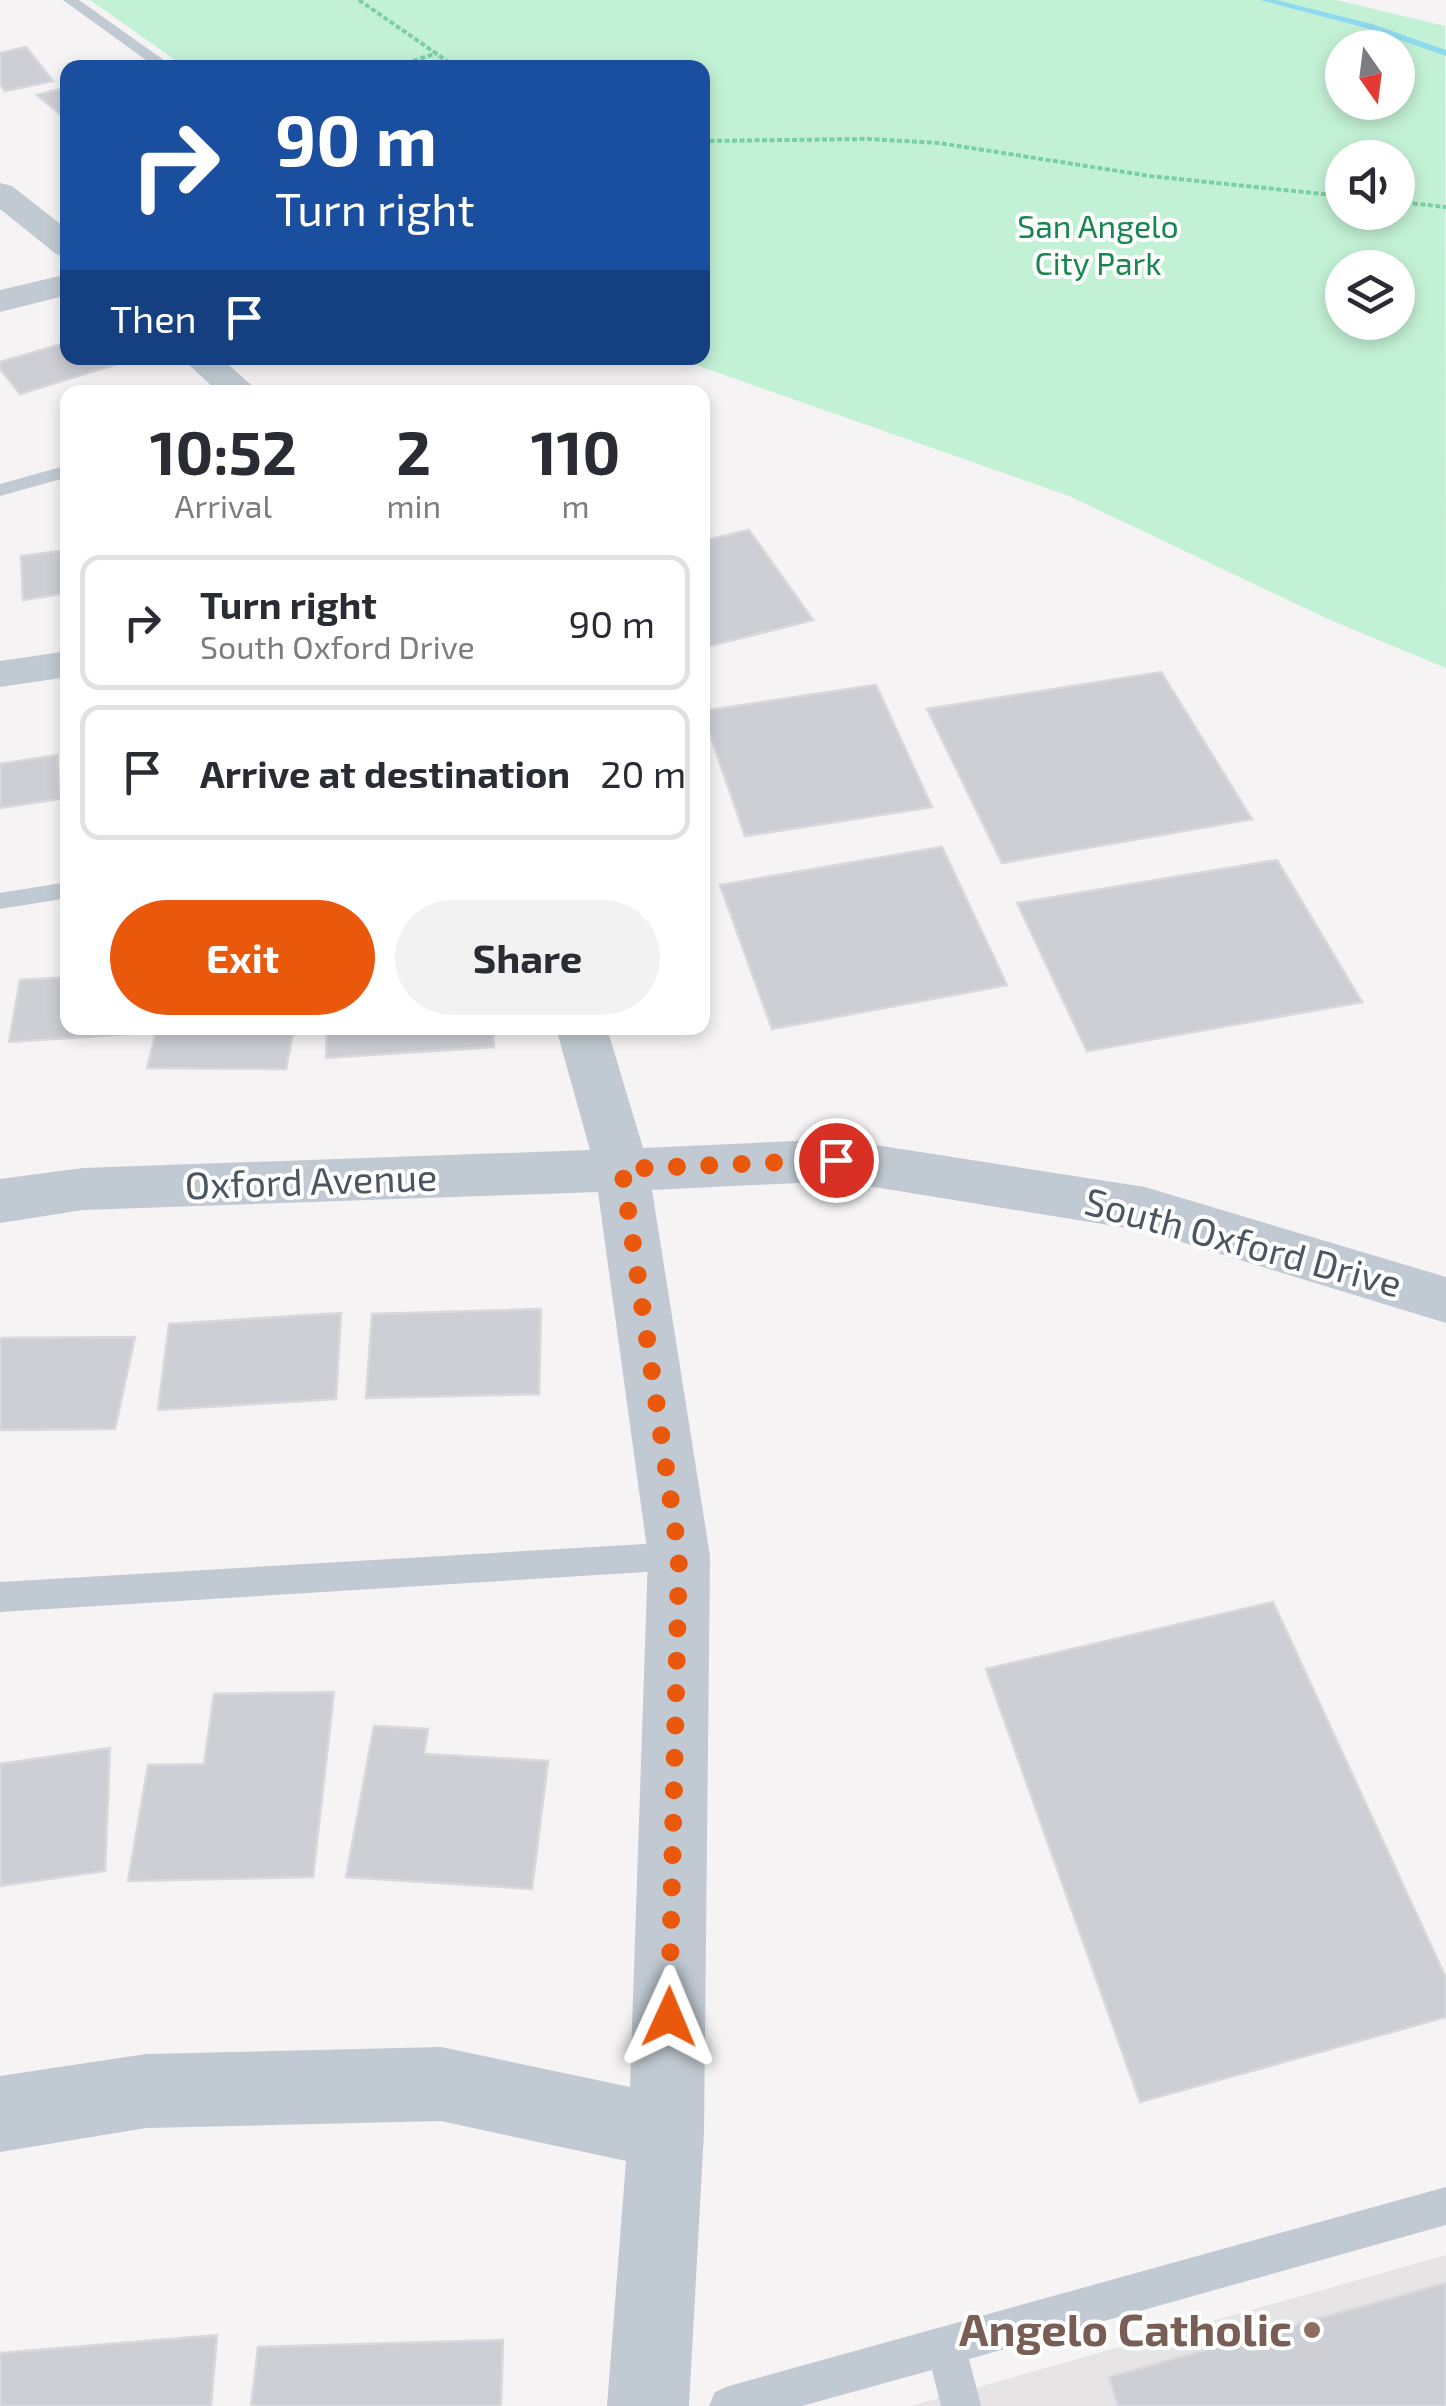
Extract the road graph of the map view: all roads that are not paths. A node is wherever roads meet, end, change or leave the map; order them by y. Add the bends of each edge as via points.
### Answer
1 (70, 0) edge
2 (156, 60) edge
3 (0, 192) edge
4 (60, 241) edge
5 (60, 286) edge
6 (0, 300) edge
7 (208, 365) edge
8 (232, 385) edge
9 (60, 473) edge
10 (0, 490) edge
11 (60, 665) edge
12 (0, 674) edge
13 (60, 891) edge
14 (0, 901) edge
15 (584, 1035) edge
16 (622, 1169) junction
17 (0, 1201) edge
18 (1446, 1300) edge
19 (679, 1556) junction
20 (0, 1597) edge
21 (0, 2114) edge
22 (666, 2132) junction
23 (1446, 2206) edge
24 (946, 2347) junction
25 (648, 2406) edge
26 (729, 2406) edge
27 (961, 2406) edge

1 - 2 lane
3 - 4 street
5 - 6 street
7 - 8 street
9 - 10 lane
11 - 12 street
13 - 14 lane
15 - 16 street
16 - 17 street, Oxford Avenue via 83,1189
16 - 18 street, South Oxford Drive via 856,1163 1145,1209
16 - 19 street
19 - 20 lane
19 - 22 street
21 - 22 street via 146,2091 441,2084
22 - 25 street
23 - 24 lane
24 - 26 lane
24 - 27 lane

